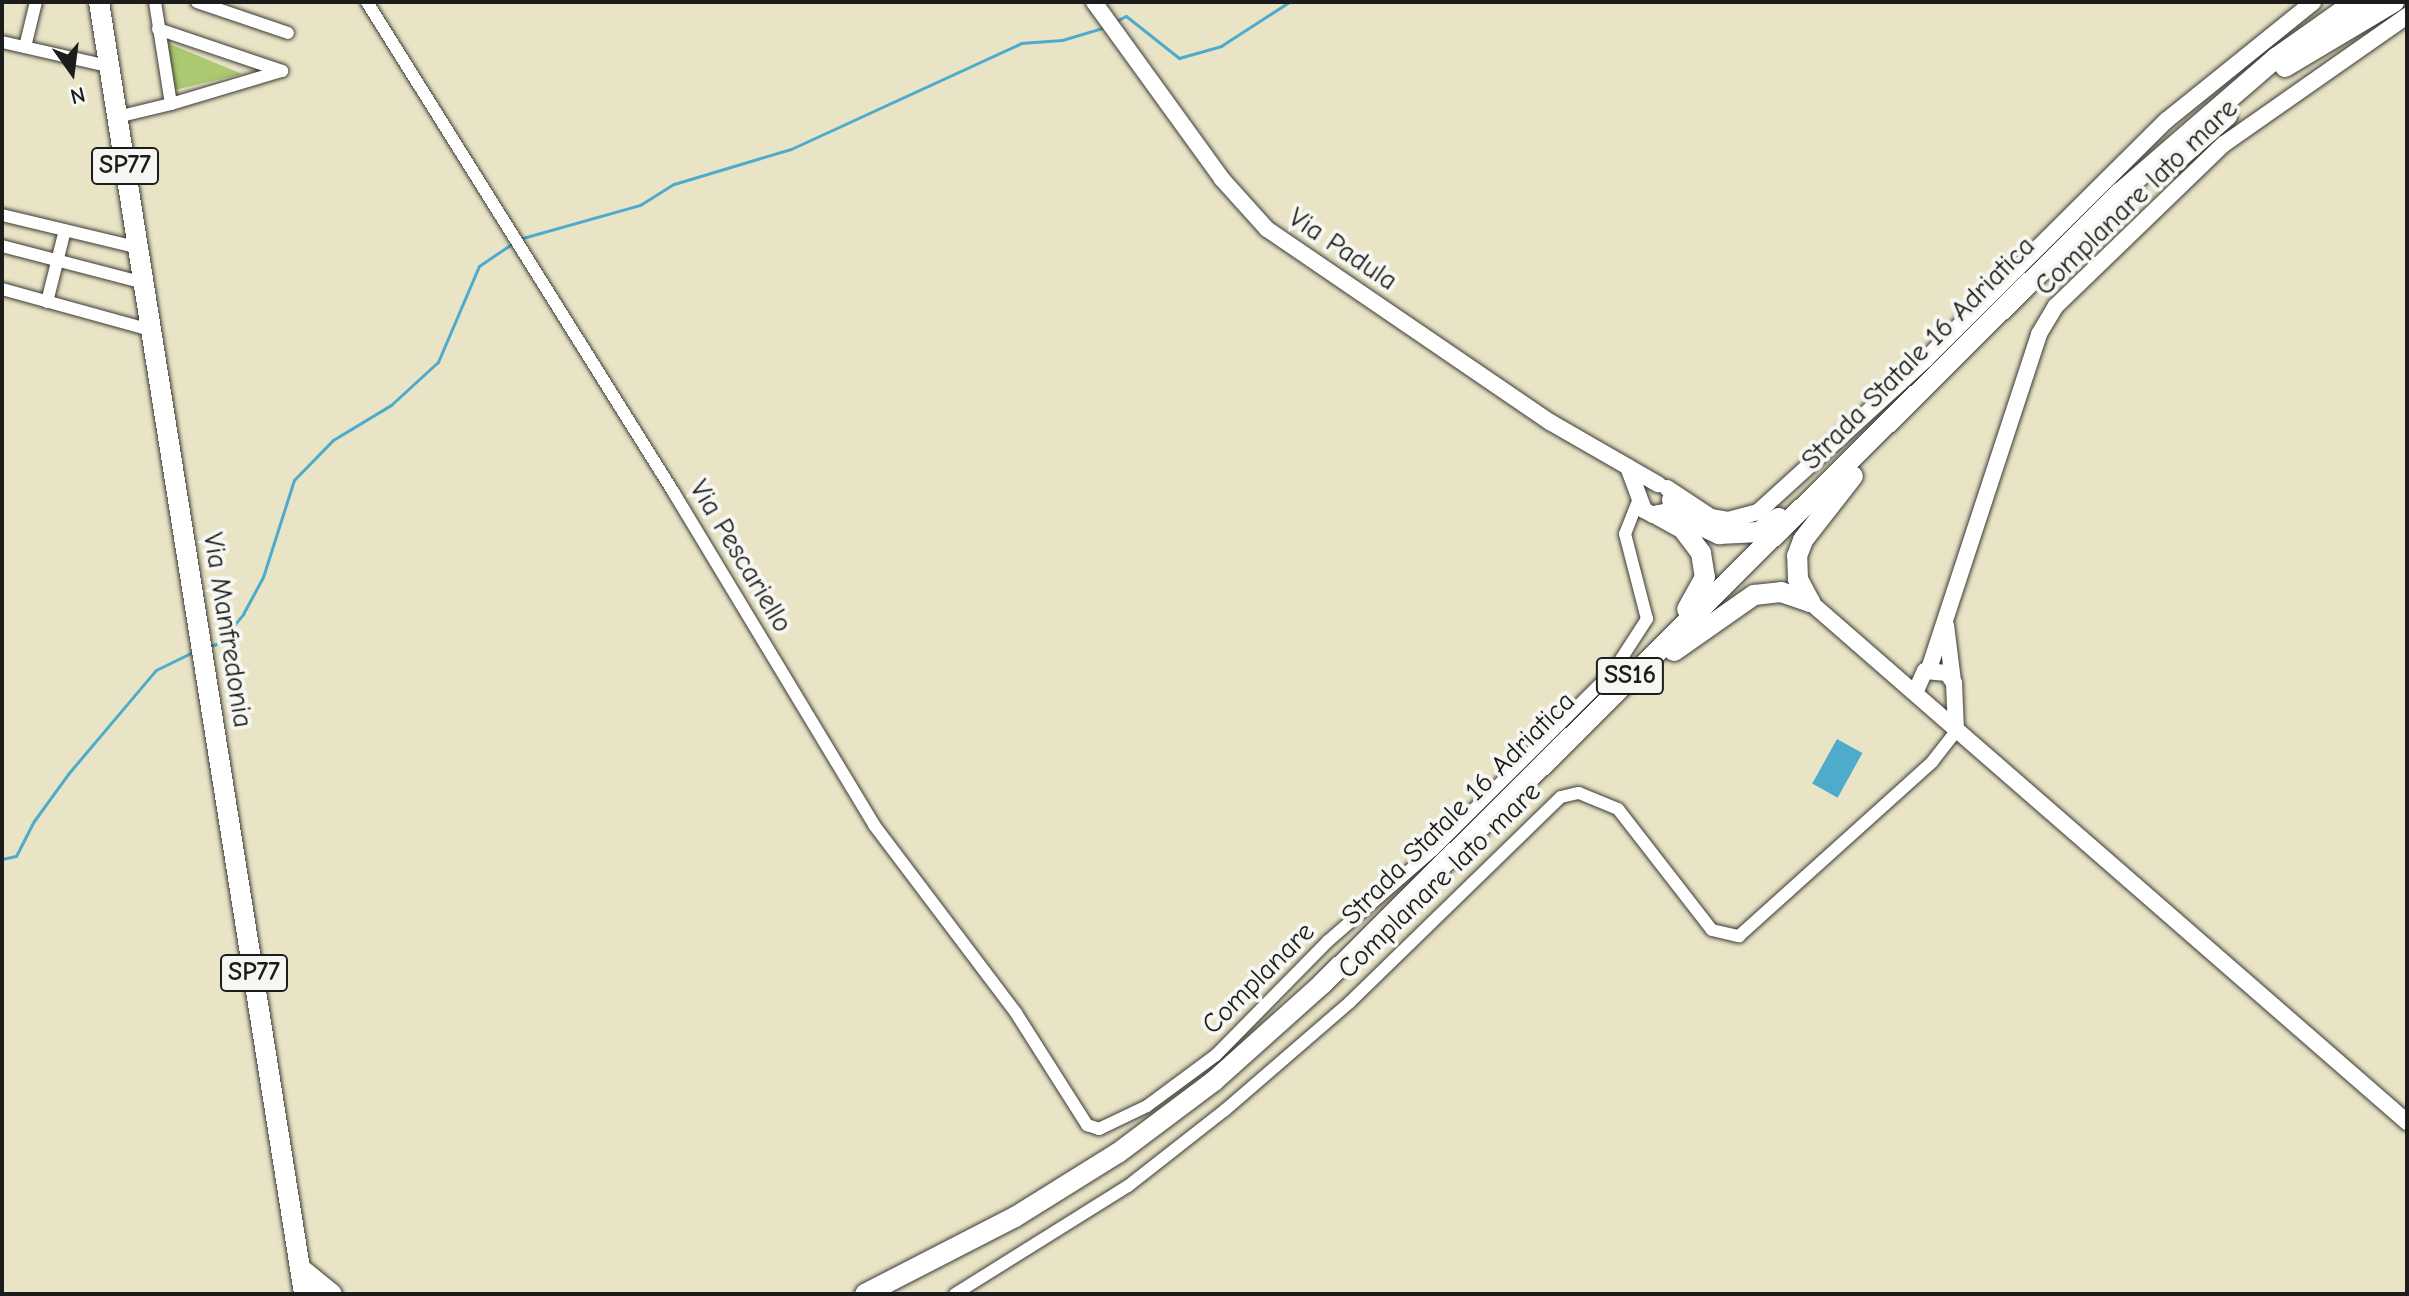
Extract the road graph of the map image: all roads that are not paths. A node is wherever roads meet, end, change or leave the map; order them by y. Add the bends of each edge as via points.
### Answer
1 (36, 2) edge
2 (99, 2) edge
3 (155, 2) edge
4 (367, 2) edge
5 (1094, 2) edge
6 (2313, 2) edge
7 (2355, 2) edge
8 (2378, 2) edge
9 (2394, 2) edge
10 (204, 3) edge
11 (2407, 16) edge
12 (158, 29) junction
13 (288, 33) dead end
14 (2, 42) edge
15 (25, 47) junction
16 (108, 66) junction
17 (2285, 67) junction
18 (171, 104) junction
19 (117, 117) junction
20 (2, 215) edge
21 (65, 230) junction
22 (2, 246) edge
23 (139, 248) junction
24 (57, 261) junction
25 (144, 283) junction
26 (2, 289) edge
27 (47, 302) junction
28 (151, 330) junction
29 (1628, 467) junction
30 (1848, 471) junction
31 (1641, 495) junction
32 (1667, 501) junction
33 (1625, 534) junction
34 (1810, 602) junction
35 (1945, 621) junction
36 (1670, 646) junction
37 (1921, 686) junction
38 (1952, 690) junction
39 (1956, 731) junction
40 (2407, 1122) edge
41 (1087, 1125) joint
42 (300, 1268) junction
43 (304, 1294) edge
44 (325, 1294) edge
45 (331, 1294) edge
46 (865, 1294) edge
47 (898, 1294) edge
48 (955, 1294) edge

1 - 15 street
2 - 16 main road, Via Manfredonia / SP77
3 - 12 street
4 - 41 street, Via Pescariello via 874,825 1016,1013
5 - 29 street, Via Padula via 1222,179 1267,229 1550,422
6 - 32 street, Via Padula via 2167,120 1794,484 1743,518 1711,517
7 - 30 main road, Strada Statale 16 Adriatica / SS16 via 2186,133
8 - 17 main road, Strada Statale 16 Adriatica / SS16
9 - 17 main road
10 - 13 street
11 - 35 street, Complanare lato mare via 2224,144 2056,306 2039,334
12 - 18 street
12 - 18 street via 282,71
14 - 15 street
15 - 16 street
16 - 19 main road, Via Manfredonia / SP77
17 - 30 main road, Strada Statale 16 Adriatica / SS16 via 2130,202
18 - 19 street
19 - 23 main road, Via Manfredonia / SP77
20 - 21 street
21 - 23 street
21 - 24 street
22 - 24 street
23 - 25 main road, Via Manfredonia / SP77
24 - 25 street
24 - 27 street
25 - 28 main road, Via Manfredonia / SP77
26 - 27 street
27 - 28 street
28 - 42 main road, Via Manfredonia / SP77
29 - 31 street
29 - 32 street, Via Padula
30 - 32 main road via 1805,491 1773,523 1741,536 1719,534 1693,522
30 - 34 main road via 1797,556 1798,579
30 - 36 main road, Strada Statale 16 Adriatica / SS16
31 - 32 street
31 - 32 street via 1644,510
31 - 33 street
32 - 33 street
32 - 36 main road via 1704,564 1705,577
33 - 41 street, Complanare via 1647,619 1614,670 1433,850 1318,950 1216,1055 1114,1126
34 - 36 main road via 1781,592 1754,595
34 - 37 street via 1895,675
35 - 37 street, Complanare lato mare
35 - 38 street, Complanare lato mare
36 - 46 main road, Strada Statale 16 Adriatica / SS16 via 1322,984 1214,1081 1118,1153 1015,1217
36 - 47 main road, Strada Statale 16 Adriatica / SS16 via 1330,993 1221,1090 1111,1172
37 - 38 street via 1947,673
37 - 38 street via 1942,706
37 - 39 street
38 - 39 street, Complanare lato mare
39 - 40 street via 2167,908
39 - 48 street, Complanare lato mare via 1932,762 1753,929 1739,936 1712,930 1618,809 1579,793 1561,797 1350,1002 1225,1110 1128,1186
42 - 43 main road, SP77
42 - 45 main road
44 - 45 main road

